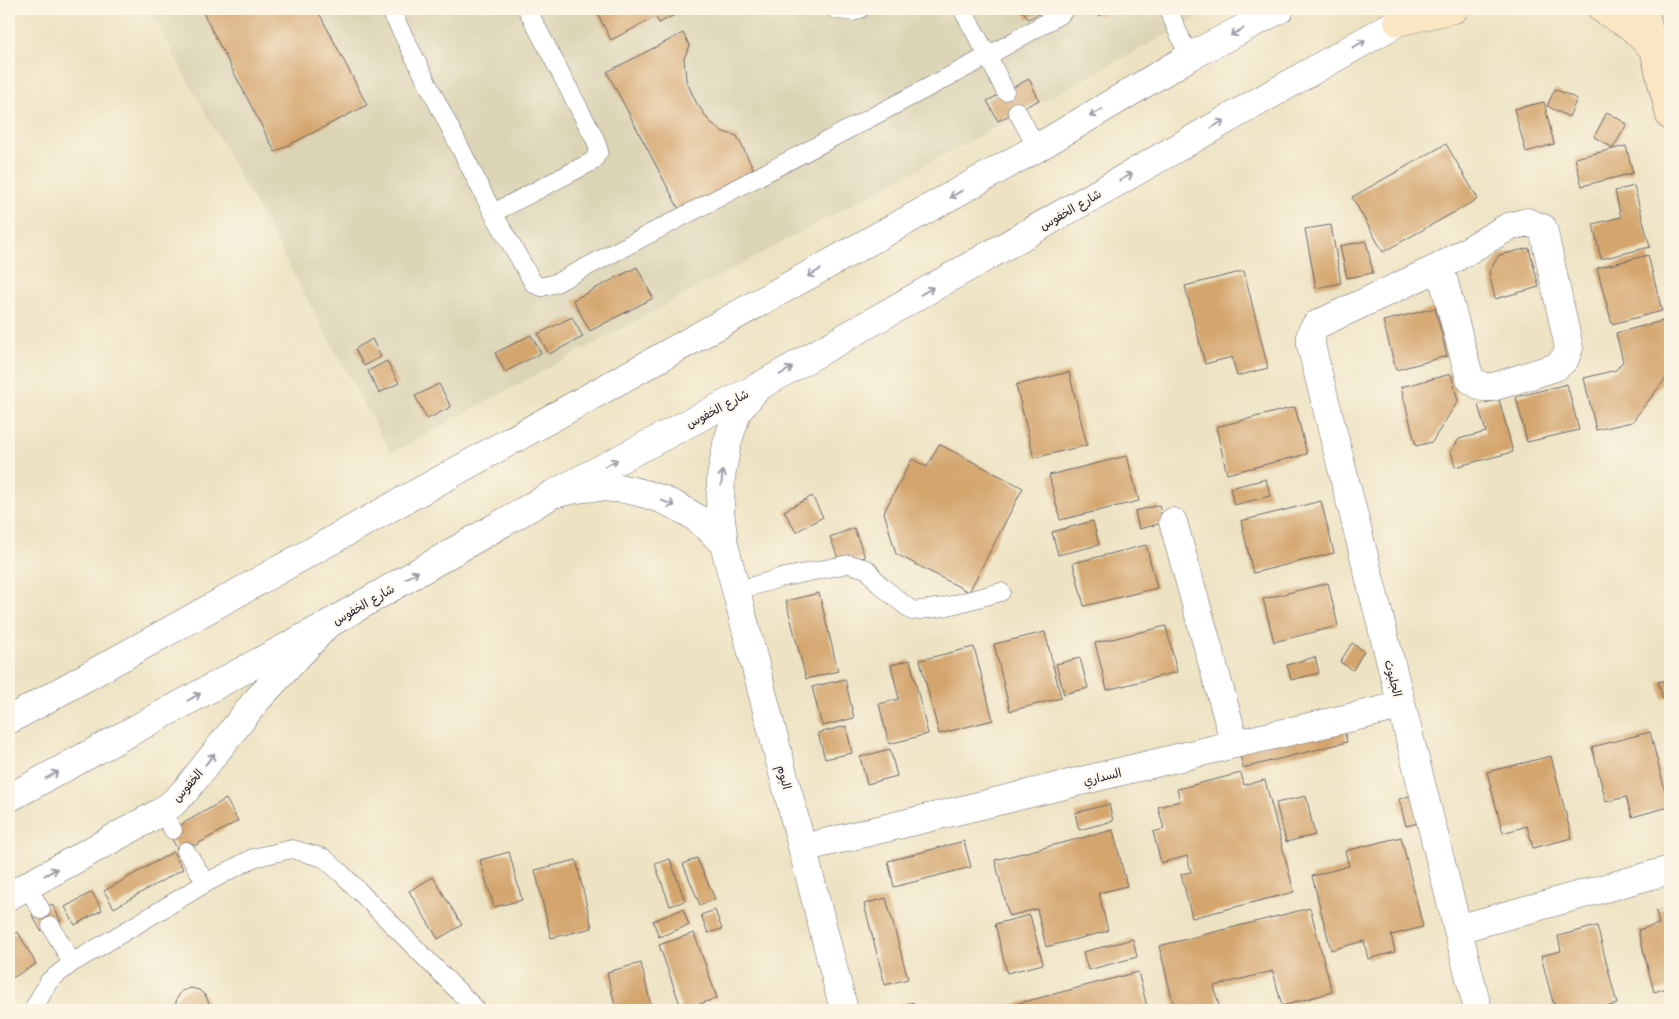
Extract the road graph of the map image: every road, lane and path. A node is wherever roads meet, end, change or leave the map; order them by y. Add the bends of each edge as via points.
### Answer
1 (390, 9) edge
2 (527, 9) edge
3 (835, 9) edge
4 (860, 9) edge
5 (962, 9) edge
6 (1065, 9) edge
7 (1168, 9) edge
8 (1280, 9) edge
9 (1454, 9) edge
10 (1602, 9) edge
11 (1644, 9) edge
12 (1410, 15) edge
13 (1653, 48) junction
14 (988, 56) junction
15 (1189, 57) junction
16 (1005, 91) dead end
17 (1017, 111) dead end
18 (1670, 116) edge
19 (1037, 148) junction
20 (493, 213) junction
21 (1440, 267) junction
22 (758, 387) junction
23 (552, 494) junction
24 (1173, 522) dead end
25 (724, 544) junction
26 (736, 591) junction
27 (1001, 592) dead end
28 (326, 626) junction
29 (1401, 706) junction
30 (9, 720) edge
31 (1236, 744) junction
32 (9, 798) edge
33 (803, 848) junction
34 (186, 850) dead end
35 (1670, 870) edge
36 (206, 883) junction
37 (18, 891) edge
38 (41, 910) dead end
39 (51, 926) dead end
40 (1458, 929) junction
41 (72, 963) junction
42 (36, 1010) edge
43 (476, 1010) edge
44 (844, 1010) edge
45 (1478, 1010) edge

1 - 20 lane
2 - 20 lane via 599,150 593,161
3 - 4 lane via 853,12
5 - 14 lane
6 - 14 lane
7 - 15 lane
8 -> 15 street
9 - 12 main road
10 - 13 main road via 1631,27
11 - 13 main road
22 -> 12 street, شارع الخفوس
13 - 18 main road
14 - 16 lane
14 - 20 lane via 556,283 542,287 534,284
15 -> 19 street
17 - 19 lane
19 -> 30 street
21 - 21 street via 1508,227 1527,222 1543,228 1569,348 1565,360 1556,367 1493,388 1482,388 1470,379
21 - 29 street, الجلبوت via 1316,325 1311,334 1311,345
23 -> 22 street, شارع الخفوس
25 -> 22 street, البوم via 720,510 727,444 737,412
23 -> 25 street via 584,488 615,488 646,494 675,505 702,522
28 -> 23 street, شارع الخفوس
24 - 31 street
25 - 26 street, البوم
26 - 27 lane via 849,564 867,569 879,584 912,611 944,607
26 - 33 street, البوم
32 -> 28 street, شارع الخفوس
37 -> 28 street, الخفوس via 167,821 173,803 256,701
29 - 31 street, السداري
29 - 40 street, الجلبوت
31 - 33 street, السداري
33 - 44 street, البوم
34 - 36 lane
35 - 40 street
36 - 41 lane
36 - 43 lane via 253,858 292,849 324,858
37 - 38 lane
39 - 41 lane
40 - 45 street, الجلبوت
41 - 42 lane via 49,981 35,1006

